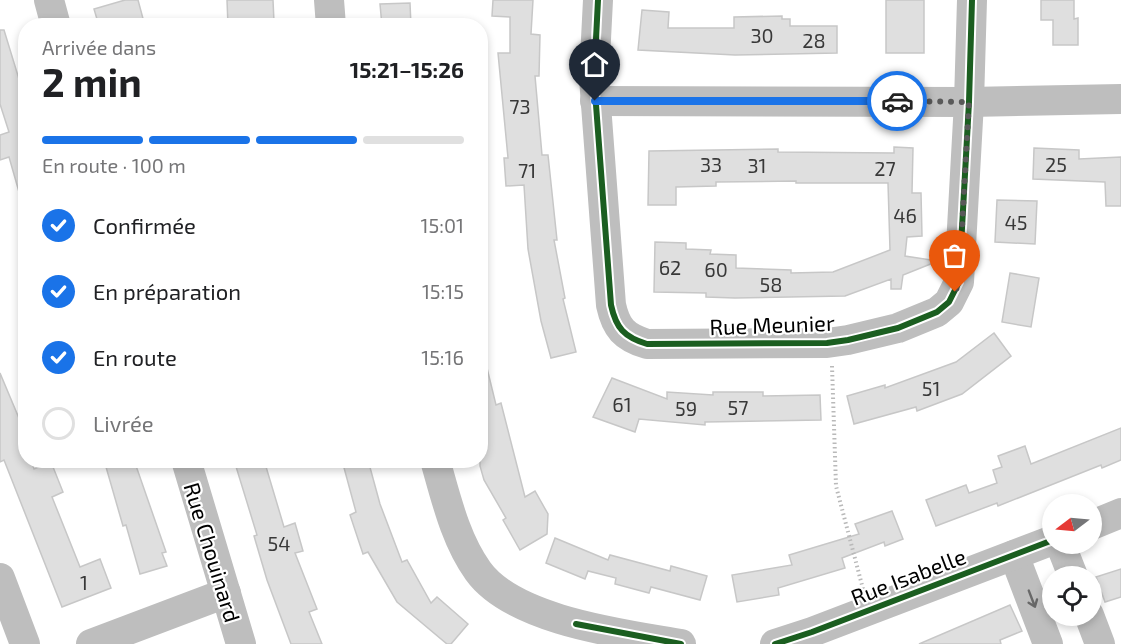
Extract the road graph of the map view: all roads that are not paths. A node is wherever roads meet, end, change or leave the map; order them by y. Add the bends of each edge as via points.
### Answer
1 (48, 0) edge
2 (329, 0) edge
3 (598, 0) edge
4 (972, 0) edge
5 (54, 18) edge
6 (330, 18) edge
7 (1121, 99) edge
8 (595, 101) junction
9 (969, 102) junction
10 (188, 468) edge
11 (438, 468) edge
12 (1121, 513) edge
13 (1102, 521) edge
14 (1042, 544) edge
15 (1014, 555) junction
16 (0, 578) edge
17 (226, 593) junction
18 (1093, 626) edge
19 (574, 634) edge
20 (25, 644) edge
21 (91, 644) edge
22 (241, 644) edge
23 (681, 644) edge
24 (775, 644) edge
25 (1048, 644) edge
26 (1100, 644) edge

1 - 5 street
2 - 6 street
3 - 8 street, Rue Meunier
4 - 9 street, Rue Meunier
7 - 9 street
8 - 9 street
8 - 9 street, Rue Meunier via 611,305 623,332 646,344 831,343 898,328 923,319 949,302 959,282
10 - 17 street, Rue Chouinard
11 - 19 street via 458,531 479,572 511,599
12 - 13 street
14 - 15 street, Rue Isabelle
15 - 24 street, Rue Isabelle
15 -> 25 street
16 - 20 street
17 - 21 street
17 - 22 street, Rue Chouinard
18 - 26 street
19 - 23 street

